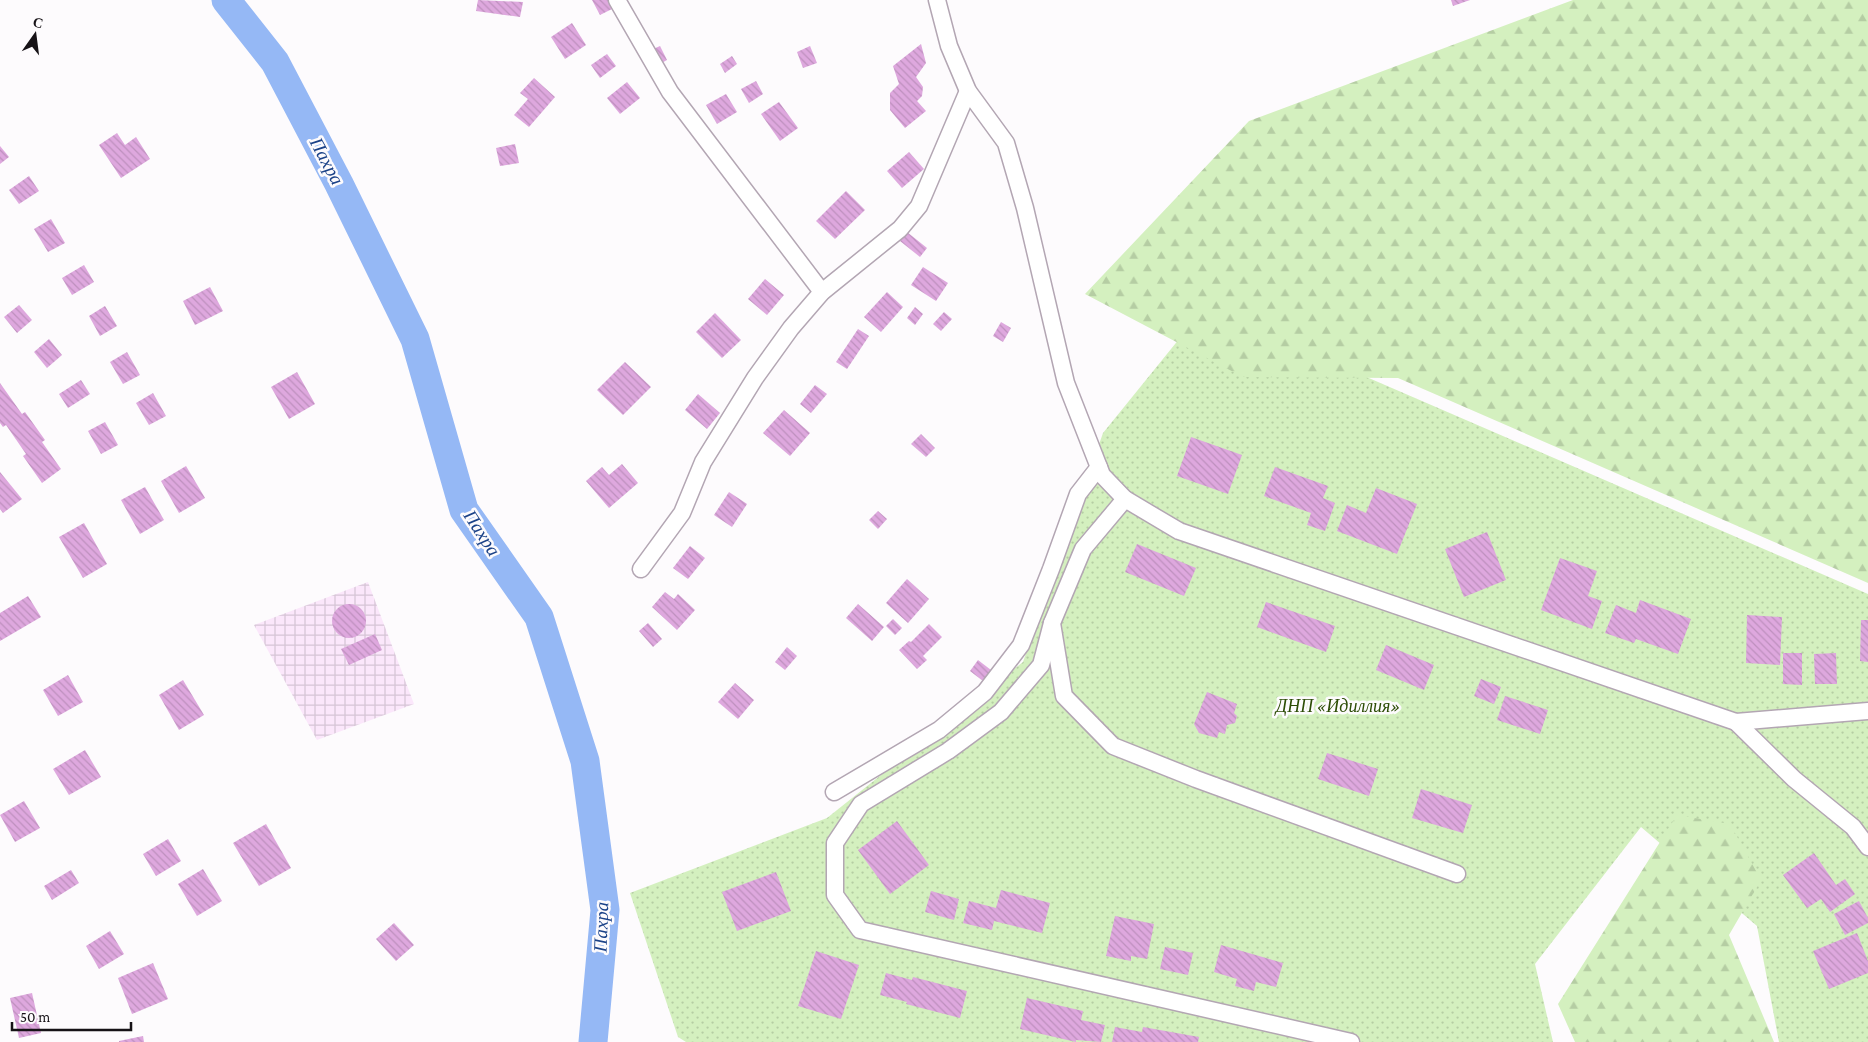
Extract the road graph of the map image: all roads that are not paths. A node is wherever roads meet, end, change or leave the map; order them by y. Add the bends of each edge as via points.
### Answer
1 (617, 0) edge
2 (938, 0) edge
3 (968, 91) junction
4 (822, 292) junction
5 (1099, 467) junction
6 (1126, 499) junction
7 (641, 570) dead end
8 (1052, 623) junction
9 (1868, 711) edge
10 (1736, 722) junction
11 (834, 792) dead end
12 (1868, 847) edge
13 (1457, 874) dead end
14 (1352, 1042) edge

1 - 4 street via 670,92
2 - 3 street via 949,46
3 - 4 street via 919,206 900,229
3 - 5 street via 1006,143 1025,208 1066,382
4 - 7 street via 755,378 703,462 682,513
5 - 6 street via 1102,475
5 - 11 street via 1078,494 1022,645 985,692 939,730
6 - 8 street via 1083,549
6 - 10 street via 1179,531
8 - 13 street via 1064,696 1113,746
8 - 14 street via 1041,665 1001,712 948,751 861,804 835,843 835,895 860,930
9 - 10 street
10 - 12 street via 1794,779 1853,827

